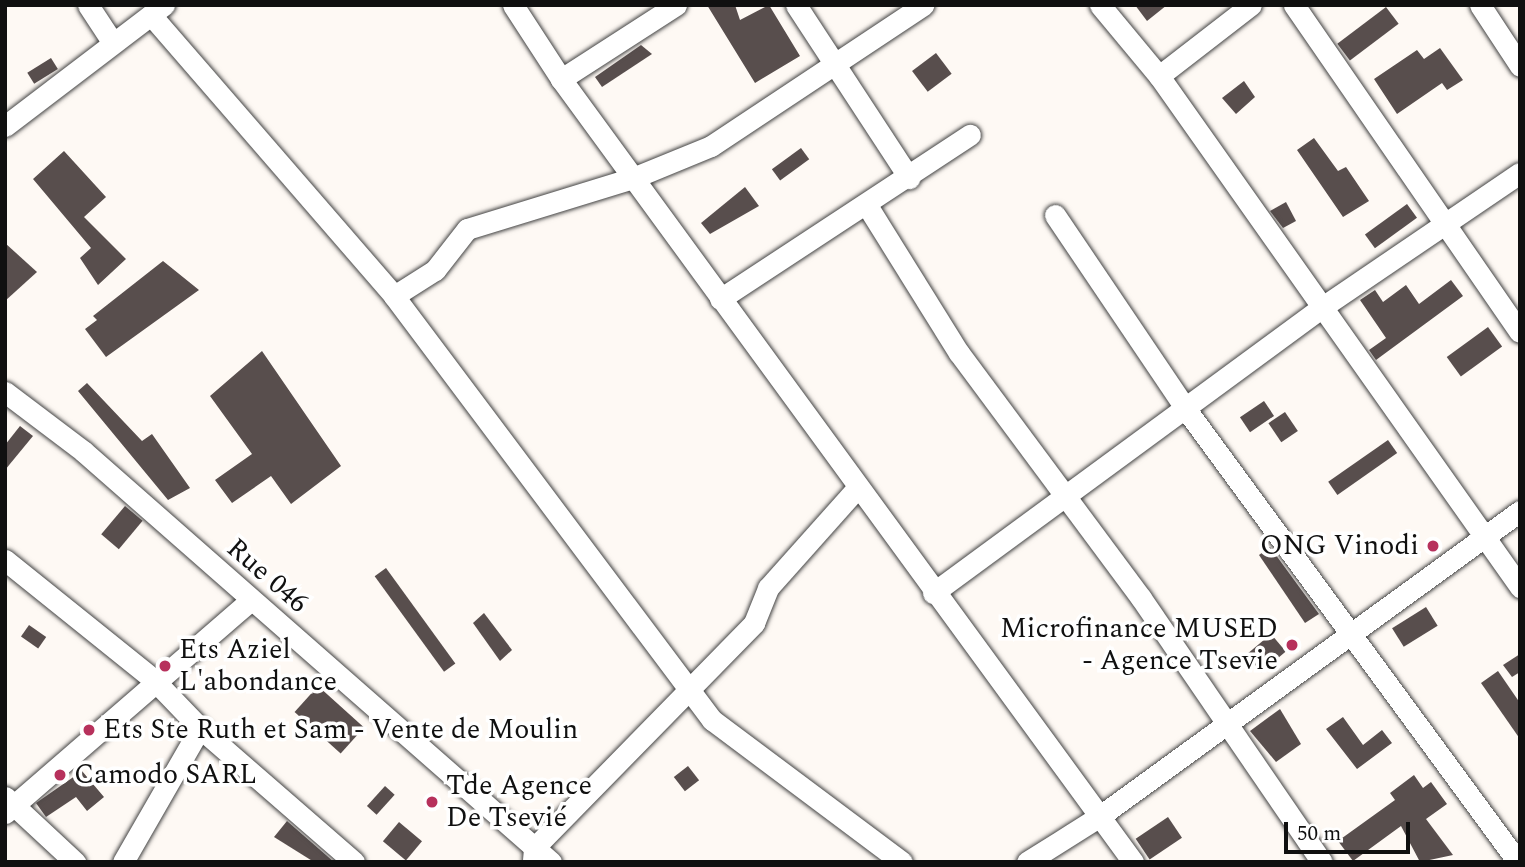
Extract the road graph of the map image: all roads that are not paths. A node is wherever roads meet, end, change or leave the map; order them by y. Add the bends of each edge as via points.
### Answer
1 (89, 5) edge
2 (513, 5) edge
3 (676, 5) edge
4 (796, 5) edge
5 (923, 5) edge
6 (1100, 5) edge
7 (1251, 5) edge
8 (1294, 5) edge
9 (1480, 5) edge
10 (158, 10) edge
11 (113, 43) junction
12 (834, 65) junction
13 (1520, 66) edge
14 (1159, 76) junction
15 (561, 79) junction
16 (5, 126) edge
17 (970, 135) dead end
18 (1520, 173) edge
19 (633, 178) junction
20 (909, 178) junction
21 (868, 207) junction
22 (1055, 215) dead end
23 (1443, 225) junction
24 (394, 296) junction
25 (720, 299) junction
26 (1321, 308) junction
27 (1520, 332) edge
28 (5, 392) edge
29 (1185, 408) junction
30 (858, 488) junction
31 (1062, 498) junction
32 (1520, 511) edge
33 (1485, 535) junction
34 (5, 560) edge
35 (1520, 587) edge
36 (933, 593) junction
37 (251, 600) junction
38 (1351, 630) junction
39 (153, 679) junction
40 (687, 687) junction
41 (1222, 723) junction
42 (200, 728) junction
43 (8, 805) edge
44 (1100, 816) junction
45 (533, 855) edge
46 (75, 862) edge
47 (123, 862) edge
48 (354, 862) edge
49 (551, 862) edge
50 (902, 862) edge
51 (1027, 862) edge
52 (1133, 862) edge
53 (1322, 862) edge
54 (1518, 862) edge

1 - 11 street
2 - 15 street
3 - 15 street
4 - 12 street
5 - 12 street
6 - 14 street
7 - 14 street
8 - 23 street
9 - 13 street
10 - 11 street
10 - 24 street
11 - 16 street
12 - 19 street via 711,146
12 - 20 street
14 - 26 street
15 - 19 street
17 - 20 street
18 - 23 street
19 - 24 street via 467,229 435,270
19 - 25 street
20 - 21 street
21 - 25 street
21 - 31 street via 959,353
22 - 29 street
23 - 26 street
23 - 27 street
24 - 40 street
25 - 30 street
26 - 29 street
26 - 33 street
28 - 37 street, Rue 046 / Rue 046 via 83,451
29 - 31 street
29 - 38 street
30 - 36 street
30 - 40 street via 768,587 754,623
31 - 36 street
31 - 41 street via 1141,598
32 - 33 street
33 - 35 street
33 - 38 street
34 - 39 street
36 - 44 street
37 - 39 street
37 - 45 street, Rue 046 / Rue 046
38 - 41 street
38 - 54 street
39 - 42 street
39 - 43 street
40 - 45 street
40 - 50 street via 712,720
41 - 44 street
41 - 53 street
42 - 47 street
42 - 48 street
43 - 46 street
44 - 51 street
44 - 52 street
45 - 49 street, Rue 046 / Rue 046

